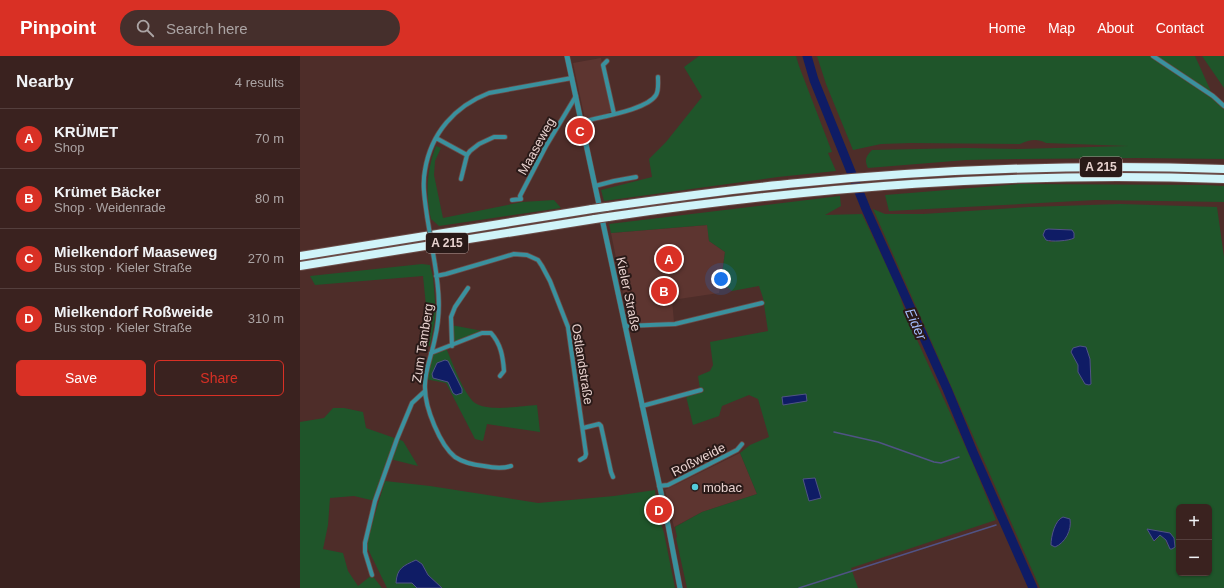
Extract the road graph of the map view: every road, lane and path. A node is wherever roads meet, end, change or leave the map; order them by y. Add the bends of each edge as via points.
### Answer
1 (567, 56) edge
2 (1153, 56) edge
3 (608, 61) dead end
4 (658, 77) dead end
5 (572, 78) junction
6 (576, 96) junction
7 (1224, 106) edge
8 (614, 114) junction
9 (581, 120) junction
10 (505, 137) dead end
11 (436, 138) junction
12 (466, 155) junction
13 (1224, 169) edge
14 (636, 177) dead end
15 (461, 179) dead end
16 (1224, 179) edge
17 (595, 186) junction
18 (512, 200) dead end
19 (300, 256) edge
20 (300, 266) edge
21 (436, 276) junction
22 (468, 288) dead end
23 (762, 303) dead end
24 (624, 326) junction
25 (452, 346) junction
26 (431, 353) junction
27 (500, 376) dead end
28 (701, 390) dead end
29 (425, 391) junction
30 (642, 406) junction
31 (583, 428) junction
32 (742, 444) dead end
33 (580, 460) dead end
34 (511, 466) dead end
35 (613, 477) dead end
36 (659, 486) junction
37 (372, 574) dead end
38 (680, 588) edge

1 - 5 street, Kieler Straße
2 - 7 street
3 - 8 street via 603,65
4 - 8 street via 657,94 652,100 637,108
5 - 6 street, Kieler Straße
5 - 11 street, Zum Tamberg via 504,90 477,98 454,113
6 - 9 street, Kieler Straße
6 - 18 street, Maaseweg via 546,146 520,196 521,199
8 - 9 street
9 - 17 street, Kieler Straße
10 - 12 street via 494,137 479,144
11 - 12 street
11 - 21 street, Zum Tamberg, bridge via 429,153 424,188
12 - 15 street
13 - 19 highway, A 215, bridge via 1038,168 838,179 606,207
14 - 17 street
16 - 20 highway, A 215, bridge via 1037,178 871,186 608,217
17 - 24 street, Kieler Straße
21 - 26 street, Zum Tamberg via 440,300 439,318
21 - 31 street, Ostlandstraße via 514,254 527,255 538,260 550,281 568,327
22 - 25 street via 451,317
23 - 24 street via 675,324
24 - 30 street, Kieler Straße
25 - 26 street
25 - 27 street via 482,333 491,333 499,344 504,361 504,371
26 - 29 street, Zum Tamberg
28 - 30 street
29 - 34 street via 432,420 448,450 455,457 474,465 498,468
29 - 37 street, Zum Tamberg via 412,403 375,501 365,543
30 - 36 street, Kieler Straße
31 - 33 street, Ostlandstraße via 586,454
31 - 35 street via 599,424 601,426
32 - 36 street, Roßweide via 737,450 668,485
36 - 38 street, Kieler Straße

